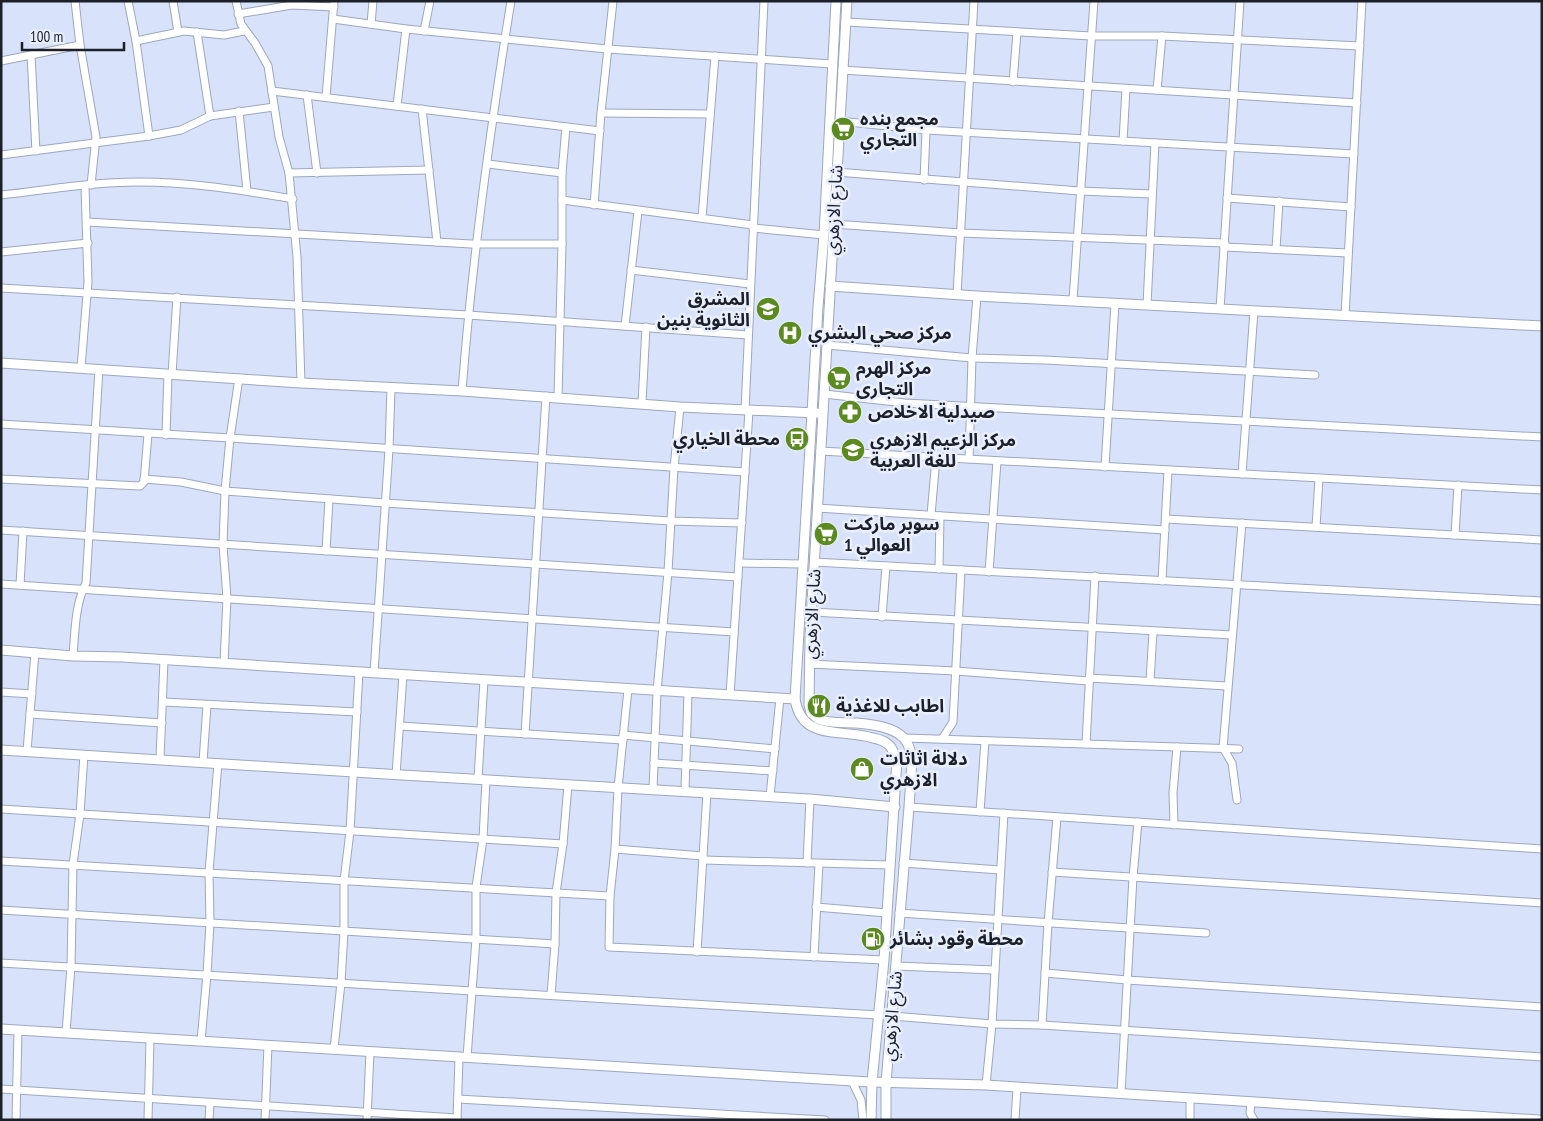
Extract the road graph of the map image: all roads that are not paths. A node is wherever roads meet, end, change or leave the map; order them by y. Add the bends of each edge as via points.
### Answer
1 (75, 1) edge
2 (128, 1) edge
3 (173, 1) edge
4 (236, 1) edge
5 (373, 1) edge
6 (430, 1) edge
7 (511, 1) edge
8 (613, 1) edge
9 (764, 1) edge
10 (836, 1) edge
11 (847, 1) edge
12 (974, 1) edge
13 (1094, 1) edge
14 (1240, 1) edge
15 (1362, 1) edge
16 (292, 3) edge
17 (334, 4) edge
18 (238, 14) junction
19 (333, 19) junction
20 (846, 22) junction
21 (370, 24) junction
22 (406, 29) junction
23 (972, 30) junction
24 (244, 31) junction
25 (424, 31) junction
26 (178, 32) junction
27 (198, 32) junction
28 (1017, 32) junction
29 (1091, 36) junction
30 (1162, 36) junction
31 (505, 39) junction
32 (1237, 40) junction
33 (136, 41) junction
34 (80, 45) junction
35 (1360, 46) junction
36 (607, 49) junction
37 (30, 55) junction
38 (715, 56) junction
39 (760, 58) junction
40 (1, 61) edge
41 (832, 64) junction
42 (842, 70) junction
43 (970, 79) junction
44 (1014, 82) junction
45 (1088, 86) junction
46 (1126, 88) junction
47 (272, 90) junction
48 (1157, 90) junction
49 (307, 95) junction
50 (1234, 95) junction
51 (326, 97) junction
52 (1357, 103) junction
53 (397, 106) junction
54 (274, 107) junction
55 (422, 110) junction
56 (239, 111) junction
57 (601, 113) junction
58 (710, 114) junction
59 (210, 116) junction
60 (493, 119) junction
61 (839, 121) junction
62 (566, 127) junction
63 (926, 130) junction
64 (600, 131) junction
65 (966, 132) junction
66 (150, 136) junction
67 (1084, 139) junction
68 (1124, 141) junction
69 (96, 143) junction
70 (1155, 143) junction
71 (1231, 147) junction
72 (36, 151) junction
73 (1, 154) edge
74 (1354, 154) junction
75 (488, 164) junction
76 (429, 170) junction
77 (317, 172) junction
78 (562, 172) junction
79 (836, 172) junction
80 (289, 173) junction
81 (924, 180) junction
82 (964, 182) junction
83 (88, 185) junction
84 (247, 191) junction
85 (1080, 191) junction
86 (1152, 194) junction
87 (1, 195) edge
88 (1227, 198) junction
89 (292, 199) junction
90 (562, 200) junction
91 (1279, 201) junction
92 (594, 205) junction
93 (1351, 207) junction
94 (638, 211) junction
95 (702, 218) junction
96 (87, 222) junction
97 (833, 224) junction
98 (753, 227) junction
99 (961, 233) junction
100 (296, 234) junction
101 (824, 235) junction
102 (1077, 237) junction
103 (1150, 240) junction
104 (437, 242) junction
105 (88, 243) junction
106 (476, 244) junction
107 (562, 244) junction
108 (1224, 245) junction
109 (1276, 250) junction
110 (1, 252) edge
111 (1348, 253) junction
112 (631, 270) junction
113 (750, 284) junction
114 (830, 286) junction
115 (1, 288) edge
116 (88, 293) junction
117 (957, 294) junction
118 (977, 296) junction
119 (177, 297) junction
120 (1073, 300) junction
121 (1115, 303) junction
122 (300, 304) junction
123 (1147, 305) junction
124 (1220, 309) junction
125 (1254, 311) junction
126 (468, 315) junction
127 (1345, 316) junction
128 (561, 321) junction
129 (626, 326) junction
130 (1542, 326) edge
131 (646, 327) junction
132 (748, 335) junction
133 (827, 346) junction
134 (972, 358) junction
135 (1, 363) edge
136 (1111, 363) junction
137 (81, 368) junction
138 (99, 369) junction
139 (1250, 372) junction
140 (170, 374) junction
141 (1315, 375) dead end
142 (240, 378) junction
143 (301, 383) junction
144 (391, 388) junction
145 (462, 391) junction
146 (824, 394) junction
147 (546, 396) junction
148 (558, 397) junction
149 (642, 403) junction
150 (970, 406) junction
151 (680, 407) junction
152 (747, 410) junction
153 (812, 413) junction
154 (823, 413) junction
155 (1109, 414) junction
156 (1245, 421) junction
157 (1, 424) edge
158 (95, 431) junction
159 (148, 434) junction
160 (166, 435) junction
161 (1542, 437) edge
162 (230, 438) junction
163 (388, 449) junction
164 (820, 451) junction
165 (936, 458) junction
166 (542, 459) junction
167 (968, 459) junction
168 (997, 461) junction
169 (1105, 467) junction
170 (674, 468) junction
171 (1168, 470) junction
172 (745, 472) junction
173 (1242, 474) junction
174 (1319, 478) junction
175 (1, 479) edge
176 (144, 479) junction
177 (92, 484) junction
178 (1458, 485) junction
179 (1542, 490) edge
180 (225, 491) junction
181 (329, 499) junction
182 (385, 503) junction
183 (816, 508) junction
184 (538, 513) junction
185 (931, 515) junction
186 (940, 516) junction
187 (992, 519) junction
188 (1166, 519) junction
189 (670, 521) junction
190 (742, 523) junction
191 (1242, 523) junction
192 (1316, 527) junction
193 (1, 530) edge
194 (1165, 530) junction
195 (23, 532) junction
196 (1455, 535) junction
197 (89, 536) junction
198 (1542, 540) edge
199 (223, 545) junction
200 (326, 551) junction
201 (382, 554) junction
202 (814, 562) junction
203 (739, 563) junction
204 (536, 564) junction
205 (802, 564) junction
206 (886, 566) junction
207 (939, 569) junction
208 (961, 570) junction
209 (668, 572) junction
210 (988, 572) junction
211 (1095, 576) junction
212 (738, 577) junction
213 (1162, 581) junction
214 (1, 584) edge
215 (20, 585) junction
216 (1236, 585) junction
217 (83, 590) junction
218 (227, 598) junction
219 (1542, 600) edge
220 (378, 608) junction
221 (812, 612) junction
222 (882, 617) junction
223 (532, 618) junction
224 (960, 621) junction
225 (663, 627) junction
226 (1092, 628) junction
227 (734, 632) junction
228 (1154, 632) junction
229 (1232, 635) junction
230 (1, 650) edge
231 (35, 652) junction
232 (73, 656) junction
233 (164, 660) junction
234 (224, 664) junction
235 (809, 664) junction
236 (956, 671) junction
237 (359, 672) junction
238 (374, 673) junction
239 (403, 675) junction
240 (1089, 679) junction
241 (484, 680) junction
242 (1150, 681) junction
243 (528, 682) junction
244 (1227, 686) junction
245 (628, 689) junction
246 (658, 691) junction
247 (1, 692) edge
248 (688, 693) junction
249 (32, 694) junction
250 (730, 695) junction
251 (780, 698) junction
252 (794, 699) junction
253 (163, 702) junction
254 (207, 705) junction
255 (357, 712) junction
256 (30, 714) junction
257 (162, 723) junction
258 (400, 726) junction
259 (481, 731) junction
260 (525, 734) junction
261 (623, 737) junction
262 (655, 738) junction
263 (905, 738) junction
264 (942, 739) junction
265 (686, 741) junction
266 (985, 741) junction
267 (1086, 744) junction
268 (1176, 747) junction
269 (1223, 748) junction
270 (775, 749) junction
271 (1239, 749) dead end
272 (1, 750) edge
273 (27, 751) junction
274 (84, 755) junction
275 (160, 759) junction
276 (203, 762) junction
277 (654, 762) junction
278 (218, 763) junction
279 (686, 764) junction
280 (773, 771) junction
281 (353, 772) junction
282 (396, 775) junction
283 (482, 779) junction
284 (568, 785) junction
285 (618, 788) junction
286 (653, 790) junction
287 (685, 791) junction
288 (707, 793) junction
289 (770, 796) junction
290 (810, 798) junction
291 (1238, 800) dead end
292 (895, 807) junction
293 (909, 807) junction
294 (1, 809) edge
295 (980, 812) junction
296 (1004, 813) junction
297 (80, 814) junction
298 (1057, 817) junction
299 (214, 821) junction
300 (1138, 822) junction
301 (1174, 824) junction
302 (350, 831) junction
303 (483, 839) junction
304 (563, 844) junction
305 (615, 849) junction
306 (1542, 849) edge
307 (703, 858) junction
308 (1, 860) edge
309 (807, 863) junction
310 (903, 863) junction
311 (73, 864) junction
312 (818, 864) junction
313 (890, 865) junction
314 (1000, 870) junction
315 (209, 872) junction
316 (1052, 872) junction
317 (1133, 877) junction
318 (344, 881) junction
319 (476, 887) junction
320 (556, 893) junction
321 (610, 896) junction
322 (1542, 903) edge
323 (816, 908) junction
324 (1, 910) edge
325 (887, 913) junction
326 (899, 913) junction
327 (73, 914) junction
328 (998, 920) junction
329 (210, 923) junction
330 (1048, 923) junction
331 (1130, 928) junction
332 (344, 931) junction
333 (1206, 933) dead end
334 (476, 939) junction
335 (555, 944) junction
336 (698, 952) junction
337 (814, 957) junction
338 (884, 960) junction
339 (1, 962) edge
340 (71, 966) junction
341 (896, 966) junction
342 (994, 970) junction
343 (1045, 973) junction
344 (207, 974) junction
345 (1127, 980) junction
346 (341, 983) junction
347 (473, 991) junction
348 (551, 995) junction
349 (1542, 1007) edge
350 (878, 1015) junction
351 (892, 1016) junction
352 (992, 1024) junction
353 (1042, 1025) junction
354 (1, 1029) edge
355 (18, 1030) junction
356 (1124, 1031) junction
357 (66, 1033) junction
358 (150, 1038) junction
359 (201, 1041) junction
360 (268, 1045) junction
361 (334, 1049) junction
362 (370, 1051) junction
363 (463, 1057) junction
364 (1542, 1057) edge
365 (852, 1080) junction
366 (872, 1082) junction
367 (886, 1083) junction
368 (986, 1085) junction
369 (1017, 1088) junction
370 (1, 1089) edge
371 (16, 1090) junction
372 (1121, 1094) junction
373 (1190, 1098) junction
374 (458, 1099) junction
375 (149, 1100) junction
376 (1251, 1102) junction
377 (210, 1103) junction
378 (266, 1107) junction
379 (1392, 1115) edge
380 (367, 1116) edge
381 (457, 1119) edge
382 (1484, 1119) edge
383 (16, 1120) edge
384 (148, 1120) edge
385 (210, 1120) edge
386 (266, 1120) edge
387 (825, 1120) edge
388 (863, 1120) edge
389 (870, 1120) edge
390 (886, 1120) edge
391 (1015, 1120) edge
392 (1190, 1120) edge
393 (1254, 1120) edge
394 (1539, 1120) edge

1 - 34 street
2 - 33 street
3 - 26 street
4 - 18 street
5 - 21 street
6 - 25 street
7 - 31 street
8 - 36 street
9 - 39 street
10 - 41 street, شارع الازهري
11 - 20 street, شارع الازهري
12 - 23 street
13 - 29 street
14 - 32 street
15 - 35 street
16 - 17 street
16 - 18 street
17 - 19 street
18 - 24 street
19 - 21 street
19 - 51 street
20 - 23 street
20 - 42 street, شارع الازهري
21 - 22 street
22 - 25 street
22 - 53 street
23 - 28 street
23 - 43 street
24 - 27 street via 224,35
24 - 47 street via 265,59
25 - 31 street
26 - 27 street
26 - 33 street
27 - 59 street
28 - 29 street
28 - 44 street
29 - 30 street
29 - 45 street
30 - 32 street
30 - 48 street
31 - 36 street
31 - 60 street
32 - 35 street
32 - 50 street
33 - 66 street
34 - 37 street
34 - 69 street
35 - 52 street
36 - 38 street
36 - 57 street
37 - 40 street
37 - 72 street
38 - 39 street
38 - 58 street
39 - 41 street
39 - 98 street
41 - 101 street, شارع الازهري
42 - 43 street
42 - 61 street, شارع الازهري
43 - 44 street
43 - 65 street
44 - 45 street
45 - 46 street
45 - 67 street
46 - 48 street
46 - 68 street
47 - 49 street
47 - 54 street
48 - 50 street
49 - 51 street
49 - 77 street
50 - 52 street
50 - 71 street
51 - 53 street
52 - 74 street
53 - 55 street
54 - 56 street
54 - 80 street
55 - 60 street
55 - 76 street
56 - 59 street
56 - 84 street
57 - 58 street
57 - 64 street
58 - 95 street
59 - 66 street via 180,130
60 - 62 street
60 - 75 street
61 - 63 street
61 - 79 street, شارع الازهري
62 - 64 street
62 - 78 street
63 - 65 street
63 - 81 street
64 - 92 street
65 - 67 street
65 - 82 street
66 - 69 street
67 - 68 street
67 - 85 street
68 - 70 street
69 - 72 street
69 - 83 street
70 - 71 street
70 - 86 street
71 - 74 street
71 - 88 street
72 - 73 street
74 - 93 street
75 - 78 street
75 - 106 street
76 - 77 street
76 - 104 street
77 - 80 street
78 - 90 street
79 - 81 street
79 - 97 street, شارع الازهري
80 - 89 street
81 - 82 street
82 - 85 street
82 - 99 street
83 - 84 street via 158,182
83 - 87 street
83 - 96 street
84 - 89 street
85 - 86 street
85 - 102 street
86 - 103 street
88 - 91 street
88 - 108 street
89 - 100 street
90 - 92 street
90 - 107 street
91 - 93 street
91 - 109 street
92 - 94 street
93 - 111 street
94 - 95 street
94 - 112 street
95 - 98 street
96 - 100 street
96 - 105 street
97 - 99 street
97 - 114 street, شارع الازهري
98 - 101 street
98 - 113 street
99 - 102 street
99 - 117 street
100 - 104 street
100 - 122 street
101 - 153 street, شارع الازهري
102 - 103 street
102 - 120 street
103 - 108 street
103 - 123 street
104 - 106 street
105 - 110 street
105 - 116 street
106 - 107 street
106 - 126 street
107 - 128 street
108 - 109 street
108 - 124 street
109 - 111 street
111 - 127 street
112 - 113 street
112 - 129 street
113 - 132 street
114 - 117 street
114 - 133 street, شارع الازهري
115 - 116 street
116 - 119 street
116 - 137 street
117 - 118 street
118 - 120 street
118 - 134 street
119 - 122 street
119 - 140 street
120 - 121 street
121 - 123 street
121 - 136 street
122 - 126 street
122 - 143 street
123 - 124 street
124 - 125 street
125 - 127 street
125 - 139 street
126 - 128 street
126 - 145 street
127 - 130 street
128 - 129 street
128 - 148 street
129 - 131 street
131 - 132 street
131 - 149 street
132 - 152 street
133 - 134 street
133 - 146 street, شارع الازهري
134 - 136 street
134 - 150 street
135 - 137 street
136 - 139 street
136 - 155 street
137 - 138 street
138 - 140 street
138 - 158 street
139 - 141 street
139 - 156 street
140 - 142 street
140 - 160 street
142 - 143 street
142 - 162 street
143 - 144 street
144 - 145 street
144 - 163 street
145 - 147 street
146 - 150 street
146 - 154 street, شارع الازهري
147 - 148 street
147 - 166 street
148 - 149 street
149 - 151 street
150 - 155 street
150 - 167 street
151 - 152 street
151 - 170 street
152 - 153 street
152 - 172 street
153 - 154 street
153 - 205 street, شارع الازهري
154 - 164 street, شارع الازهري
155 - 156 street
155 - 169 street
156 - 161 street
156 - 173 street
157 - 158 street
158 - 159 street
158 - 177 street
159 - 160 street
159 - 176 street
160 - 162 street
162 - 163 street
162 - 180 street
163 - 166 street
163 - 182 street
164 - 165 street
164 - 183 street, شارع الازهري
165 - 167 street
165 - 185 street
166 - 170 street
166 - 184 street
167 - 168 street
168 - 169 street
168 - 187 street
169 - 171 street
170 - 172 street
170 - 189 street
171 - 173 street
171 - 188 street
172 - 190 street
173 - 174 street
174 - 178 street
174 - 192 street
175 - 177 street
176 - 177 street via 140,486
176 - 180 street
177 - 197 street
178 - 179 street
178 - 196 street
180 - 181 street
180 - 199 street
181 - 182 street
181 - 200 street
182 - 184 street
182 - 201 street
183 - 185 street
183 - 202 street, شارع الازهري
184 - 189 street
184 - 204 street
185 - 186 street
186 - 187 street
186 - 207 street
187 - 194 street
187 - 210 street
188 - 191 street
188 - 194 street
189 - 190 street
189 - 209 street
190 - 203 street
191 - 192 street
191 - 216 street
192 - 196 street
193 - 195 street
194 - 213 street
195 - 197 street
195 - 215 street
196 - 198 street
197 - 199 street
197 - 217 street
199 - 200 street
199 - 218 street
200 - 201 street
201 - 204 street
201 - 220 street
202 - 206 street
202 - 221 street, شارع الازهري
203 - 205 street
203 - 212 street
204 - 209 street
204 - 223 street
205 - 252 street, شارع الازهري
206 - 207 street
206 - 222 street
207 - 208 street
208 - 210 street
208 - 224 street
209 - 212 street
209 - 225 street
210 - 211 street
211 - 213 street
211 - 226 street
212 - 227 street
213 - 216 street
214 - 215 street
215 - 217 street
216 - 219 street
216 - 229 street
217 - 218 street
217 - 232 street
218 - 220 street
218 - 234 street
220 - 223 street
220 - 238 street
221 - 222 street
221 - 235 street, شارع الازهري
222 - 224 street
223 - 225 street
223 - 243 street
224 - 226 street
224 - 236 street
225 - 227 street
225 - 246 street
226 - 228 street
226 - 240 street
227 - 250 street
228 - 229 street
228 - 242 street
229 - 244 street
230 - 231 street
231 - 232 street
231 - 249 street
232 - 233 street
233 - 234 street
233 - 253 street
234 - 237 street
235 - 236 street
235 - 263 street, شارع الازهري via 808,700 814,716 823,721 882,725
236 - 240 street
236 - 264 street via 953,722
237 - 238 street
237 - 255 street
238 - 239 street
239 - 241 street
239 - 258 street
240 - 242 street
240 - 267 street
241 - 243 street
241 - 259 street
242 - 244 street
243 - 245 street
243 - 260 street
244 - 269 street
245 - 246 street
245 - 261 street
246 - 248 street
246 - 262 street
247 - 249 street
248 - 250 street
248 - 265 street
249 - 256 street
250 - 251 street
251 - 252 street
251 - 270 street
252 - 292 street, شارع الازهري via 801,720 809,727 867,736 891,747 897,760
253 - 254 street
253 - 257 street
254 - 255 street
254 - 276 street
255 - 281 street
256 - 257 street
256 - 273 street
257 - 275 street
258 - 259 street
258 - 282 street
259 - 260 street
259 - 283 street
260 - 261 street
261 - 262 street
261 - 285 street
262 - 265 street
262 - 277 street
263 - 264 street
263 - 293 street, شارع الازهري via 912,758
264 - 266 street
265 - 270 street
265 - 279 street
266 - 267 street
266 - 295 street
267 - 268 street
268 - 269 street
268 - 301 street
269 - 271 street
269 - 291 street via 1232,763
270 - 280 street
272 - 273 street
273 - 274 street
274 - 275 street
274 - 297 street
275 - 276 street
276 - 278 street
277 - 279 street
277 - 286 street
278 - 281 street
278 - 299 street
279 - 280 street
279 - 287 street
280 - 289 street
281 - 282 street
281 - 302 street
282 - 283 street
283 - 284 street
283 - 303 street
284 - 285 street
284 - 304 street
285 - 286 street
285 - 305 street
286 - 287 street
287 - 288 street
288 - 289 street
288 - 307 street
289 - 290 street
290 - 292 street
290 - 309 street
292 - 313 street, شارع الازهري
293 - 295 street
293 - 310 street, شارع الازهري
294 - 297 street
295 - 296 street
296 - 298 street
296 - 314 street
297 - 299 street
297 - 311 street
298 - 300 street
298 - 316 street
299 - 302 street
299 - 315 street
300 - 301 street
300 - 317 street
301 - 306 street
302 - 303 street
302 - 318 street
303 - 304 street
303 - 319 street
304 - 320 street
305 - 307 street
305 - 321 street
307 - 309 street
307 - 336 street
308 - 311 street
309 - 312 street
310 - 314 street
310 - 326 street, شارع الازهري
311 - 315 street
311 - 327 street
312 - 313 street
312 - 323 street
313 - 325 street, شارع الازهري
314 - 328 street
315 - 318 street
315 - 329 street
316 - 317 street
316 - 330 street
317 - 322 street
317 - 331 street
318 - 319 street
318 - 332 street
319 - 320 street
319 - 334 street
320 - 321 street
320 - 335 street
321 - 336 street via 609,948
323 - 325 street
323 - 337 street
324 - 327 street
325 - 338 street, شارع الازهري
326 - 328 street
326 - 341 street, شارع الازهري
327 - 329 street
327 - 340 street
328 - 330 street
328 - 342 street
329 - 332 street
329 - 344 street
330 - 331 street
330 - 343 street
331 - 333 street
331 - 345 street
332 - 334 street
332 - 346 street
334 - 335 street
334 - 347 street
335 - 348 street
336 - 337 street
337 - 338 street
338 - 350 street, شارع الازهري
339 - 340 street
340 - 344 street
340 - 357 street
341 - 342 street
341 - 351 street, شارع الازهري
342 - 352 street
343 - 345 street
343 - 353 street
344 - 346 street
344 - 359 street
345 - 349 street
345 - 356 street
346 - 347 street
346 - 361 street
347 - 348 street
347 - 363 street
348 - 350 street
350 - 366 street, شارع الازهري
351 - 352 street
351 - 367 street, شارع الازهري
352 - 353 street
352 - 368 street
353 - 356 street
354 - 355 street
355 - 357 street
355 - 371 street
356 - 364 street
356 - 372 street
357 - 358 street
358 - 359 street
358 - 375 street
359 - 360 street
360 - 361 street
360 - 378 street
361 - 362 street
362 - 363 street
362 - 380 street
363 - 365 street
363 - 374 street
365 - 366 street
365 - 388 street via 861,1100
366 - 367 street
366 - 389 street, شارع الازهري
367 - 368 street
367 - 390 street, شارع الازهري
368 - 369 street
369 - 372 street
369 - 391 street
370 - 371 street
371 - 375 street
371 - 383 street
372 - 373 street
373 - 376 street
373 - 392 street
374 - 381 street
374 - 387 street
375 - 377 street
375 - 384 street
376 - 379 street
376 - 393 street via 1250,1113
377 - 378 street
377 - 385 street
378 - 380 street
378 - 386 street
379 - 382 street
380 - 381 street
382 - 394 street

